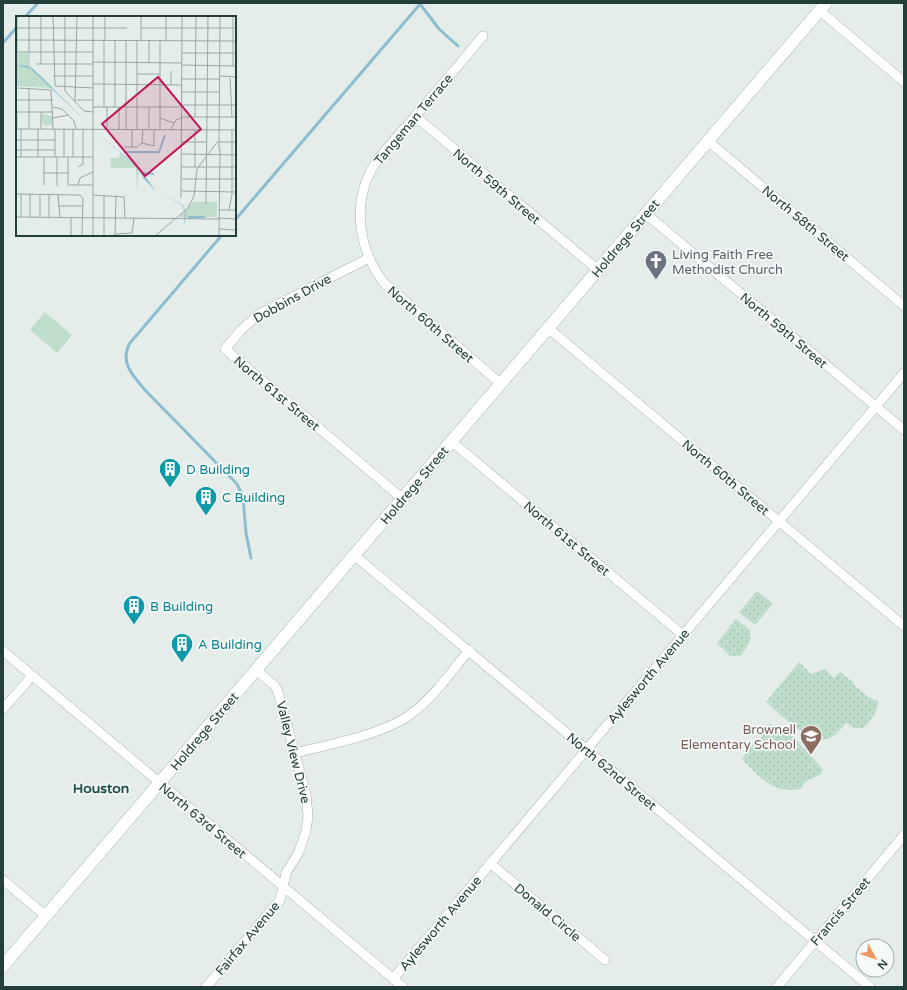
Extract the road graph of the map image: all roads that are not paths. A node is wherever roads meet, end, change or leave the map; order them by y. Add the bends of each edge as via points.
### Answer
1 (822, 7) edge
2 (483, 36) dead end
3 (904, 82) edge
4 (415, 116) junction
5 (708, 141) junction
6 (646, 214) junction
7 (369, 258) junction
8 (598, 270) junction
9 (904, 306) edge
10 (548, 328) junction
11 (225, 349) joint
12 (904, 373) edge
13 (501, 384) junction
14 (876, 406) junction
15 (904, 430) edge
16 (451, 441) junction
17 (403, 499) junction
18 (778, 521) junction
19 (354, 555) junction
20 (904, 626) edge
21 (683, 635) junction
22 (469, 650) junction
23 (3, 652) edge
24 (256, 670) junction
25 (32, 676) junction
26 (3, 709) edge
27 (586, 750) junction
28 (295, 753) junction
29 (159, 783) junction
30 (904, 836) edge
31 (490, 864) junction
32 (3, 880) edge
33 (283, 887) junction
34 (46, 916) junction
35 (815, 941) junction
36 (605, 960) dead end
37 (3, 966) edge
38 (393, 978) junction
39 (206, 987) edge
40 (403, 987) edge
41 (777, 987) edge
42 (870, 987) edge

1 - 3 street
1 - 5 main road, Holdrege Street
2 - 4 street, Tangeman Terrace
4 - 7 street, Tangeman Terrace via 380,157 366,185 360,218 361,233
4 - 8 street, North 59th Street
5 - 6 main road, Holdrege Street
5 - 9 street, North 58th Street
6 - 8 main road, Holdrege Street
6 - 14 street, North 59th Street
7 - 11 street, Dobbins Drive via 259,314
7 - 13 street, North 60th Street via 380,277 395,294
8 - 10 main road, Holdrege Street
10 - 13 main road, Holdrege Street
10 - 18 street, North 60th Street
11 - 17 street, North 61st Street
12 - 14 street, Aylesworth Avenue
13 - 16 main road, Holdrege Street
14 - 15 street, North 59th Street
14 - 18 street, Aylesworth Avenue
16 - 17 main road, Holdrege Street
16 - 21 street, North 61st Street
17 - 19 main road, Holdrege Street
18 - 20 street, North 60th Street
18 - 21 street, Aylesworth Avenue
19 - 22 street, North 62nd Street
19 - 24 main road, Holdrege Street
21 - 27 street, Aylesworth Avenue
22 - 27 street, North 62nd Street
22 - 28 street via 426,701 397,723 381,730
23 - 25 street, North 63rd Street
24 - 28 street, Valley View Drive via 277,690
24 - 29 main road, Holdrege Street
25 - 26 street
25 - 29 street, North 63rd Street
27 - 31 street, Aylesworth Avenue
27 - 35 street, North 62nd Street
28 - 33 street, Valley View Drive via 306,794 308,822 303,842 286,873
29 - 33 street, North 63rd Street
29 - 34 main road, Holdrege Street
30 - 35 street, Francis Street
31 - 36 street, Donald Circle
31 - 38 street, Aylesworth Avenue
32 - 34 street
33 - 38 street, North 63rd Street
33 - 39 street, Fairfax Avenue via 280,900
34 - 37 main road, Holdrege Street
35 - 41 street, Francis Street
35 - 42 street, North 62nd Street
38 - 40 street, North 63rd Street

